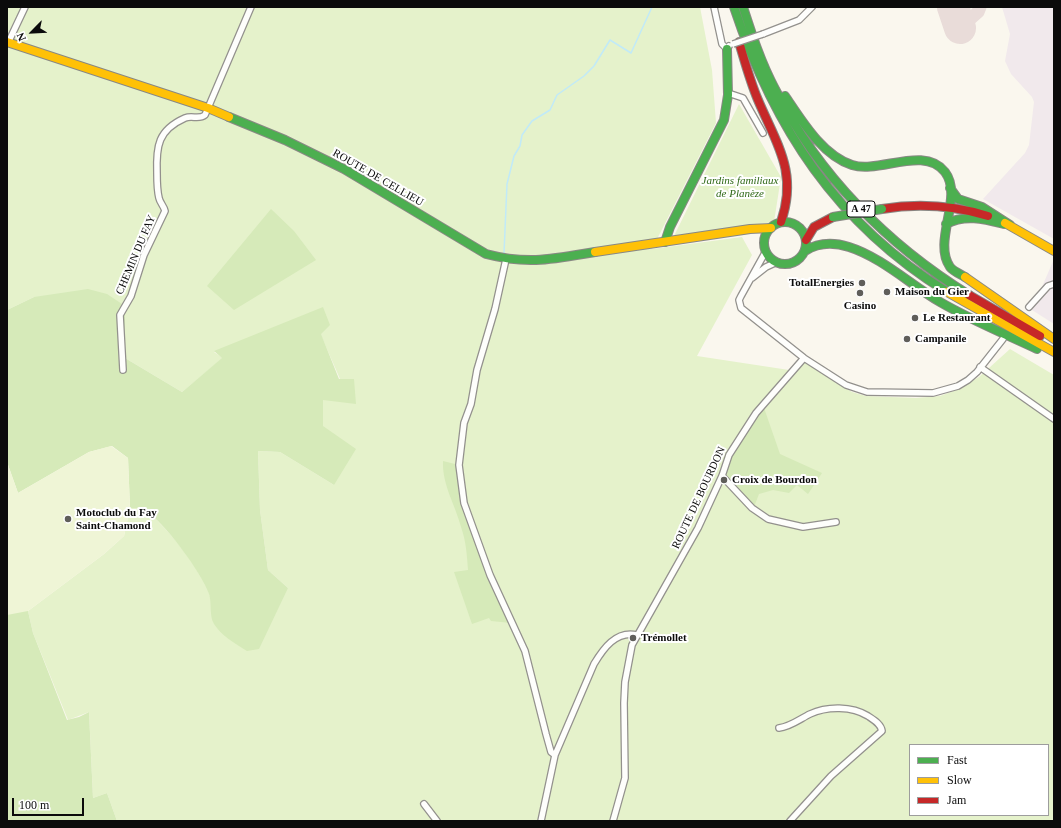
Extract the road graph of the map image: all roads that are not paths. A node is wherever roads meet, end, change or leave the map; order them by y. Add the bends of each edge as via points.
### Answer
1 (25, 7) edge
2 (252, 7) edge
3 (714, 7) edge
4 (812, 7) edge
5 (737, 8) edge
6 (8, 42) edge
7 (730, 47) junction
8 (762, 59) junction
9 (728, 93) junction
10 (208, 108) junction
11 (763, 133) dead end
12 (950, 188) junction
13 (949, 206) junction
14 (833, 217) junction
15 (781, 222) junction
16 (946, 224) junction
17 (1010, 225) junction
18 (798, 226) junction
19 (771, 228) junction
20 (745, 230) junction
21 (806, 240) junction
22 (665, 242) junction
23 (764, 242) junction
24 (766, 251) junction
25 (805, 251) junction
26 (1054, 251) edge
27 (506, 259) junction
28 (777, 262) junction
29 (748, 283) junction
30 (1054, 284) edge
31 (1029, 307) dead end
32 (1003, 339) dead end
33 (1054, 339) edge
34 (1054, 344) edge
35 (1054, 352) edge
36 (1054, 356) edge
37 (806, 359) junction
38 (980, 367) junction
39 (123, 370) dead end
40 (1054, 420) edge
41 (722, 476) junction
42 (836, 522) dead end
43 (637, 635) junction
44 (779, 728) dead end
45 (555, 755) junction
46 (424, 804) dead end
47 (437, 821) edge
48 (541, 821) edge
49 (613, 821) edge
50 (790, 821) edge

1 - 6 street
2 - 10 street
3 - 7 street via 722,44
4 - 7 street, bridge via 799,20
5 - 8 main road, A 47
5 - 15 main road via 734,24 751,80 787,168 788,197
5 - 35 main road, A 47 via 752,60 786,128 846,208 881,243 919,274
6 - 10 main road, ROUTE DE CELLIEU
7 - 9 main road
8 - 12 main road via 812,132 842,160 865,168 918,160 929,161 945,172
8 - 34 main road, A 47 via 786,110 819,161 877,226 952,284
9 - 11 street via 743,98
9 - 22 main road via 724,120 670,226
10 - 27 main road, ROUTE DE CELLIEU via 286,140 344,169 486,254
10 - 39 street, CHEMIN DU FAY via 203,117 185,118 167,130 159,142 158,195 165,211 144,255 131,296 120,315
12 - 13 main road
12 - 17 main road via 958,199 982,207
13 - 14 main road, bridge via 920,204
13 - 16 main road
13 - 17 main road via 967,209
14 - 18 main road
14 - 21 main road via 814,227
15 - 18 main road
15 - 19 main road
16 - 17 main road via 966,217
16 - 33 main road via 945,254 950,267
17 - 26 main road
18 - 21 main road
19 - 20 main road, ROUTE DE CELLIEU
19 - 23 main road
20 - 22 main road, ROUTE DE CELLIEU
20 - 23 main road via 758,235
21 - 25 main road
22 - 27 main road, ROUTE DE CELLIEU via 537,261
23 - 24 main road
24 - 28 main road
24 - 29 street
25 - 28 main road via 794,262
25 - 36 main road via 811,246 827,242 857,249 941,303
27 - 45 street via 477,370 471,404 464,423 459,465 464,503 490,575 525,651 546,734
28 - 29 street via 760,271
29 - 37 street via 739,300 741,308
30 - 31 street via 1048,286
32 - 38 street
37 - 38 street via 846,385 866,392 933,393 947,390 968,380
37 - 41 street, ROUTE DE BOURDON via 756,413 729,455
38 - 40 street
41 - 42 street via 752,508 768,519 803,527
41 - 43 street, ROUTE DE BOURDON via 680,561
43 - 45 street via 625,634 618,637 601,653
43 - 49 street, ROUTE DE BOURDON via 632,645 625,682 625,778
44 - 50 street via 814,712 844,708 866,714 879,725 882,732 831,776
45 - 48 street
46 - 47 street

